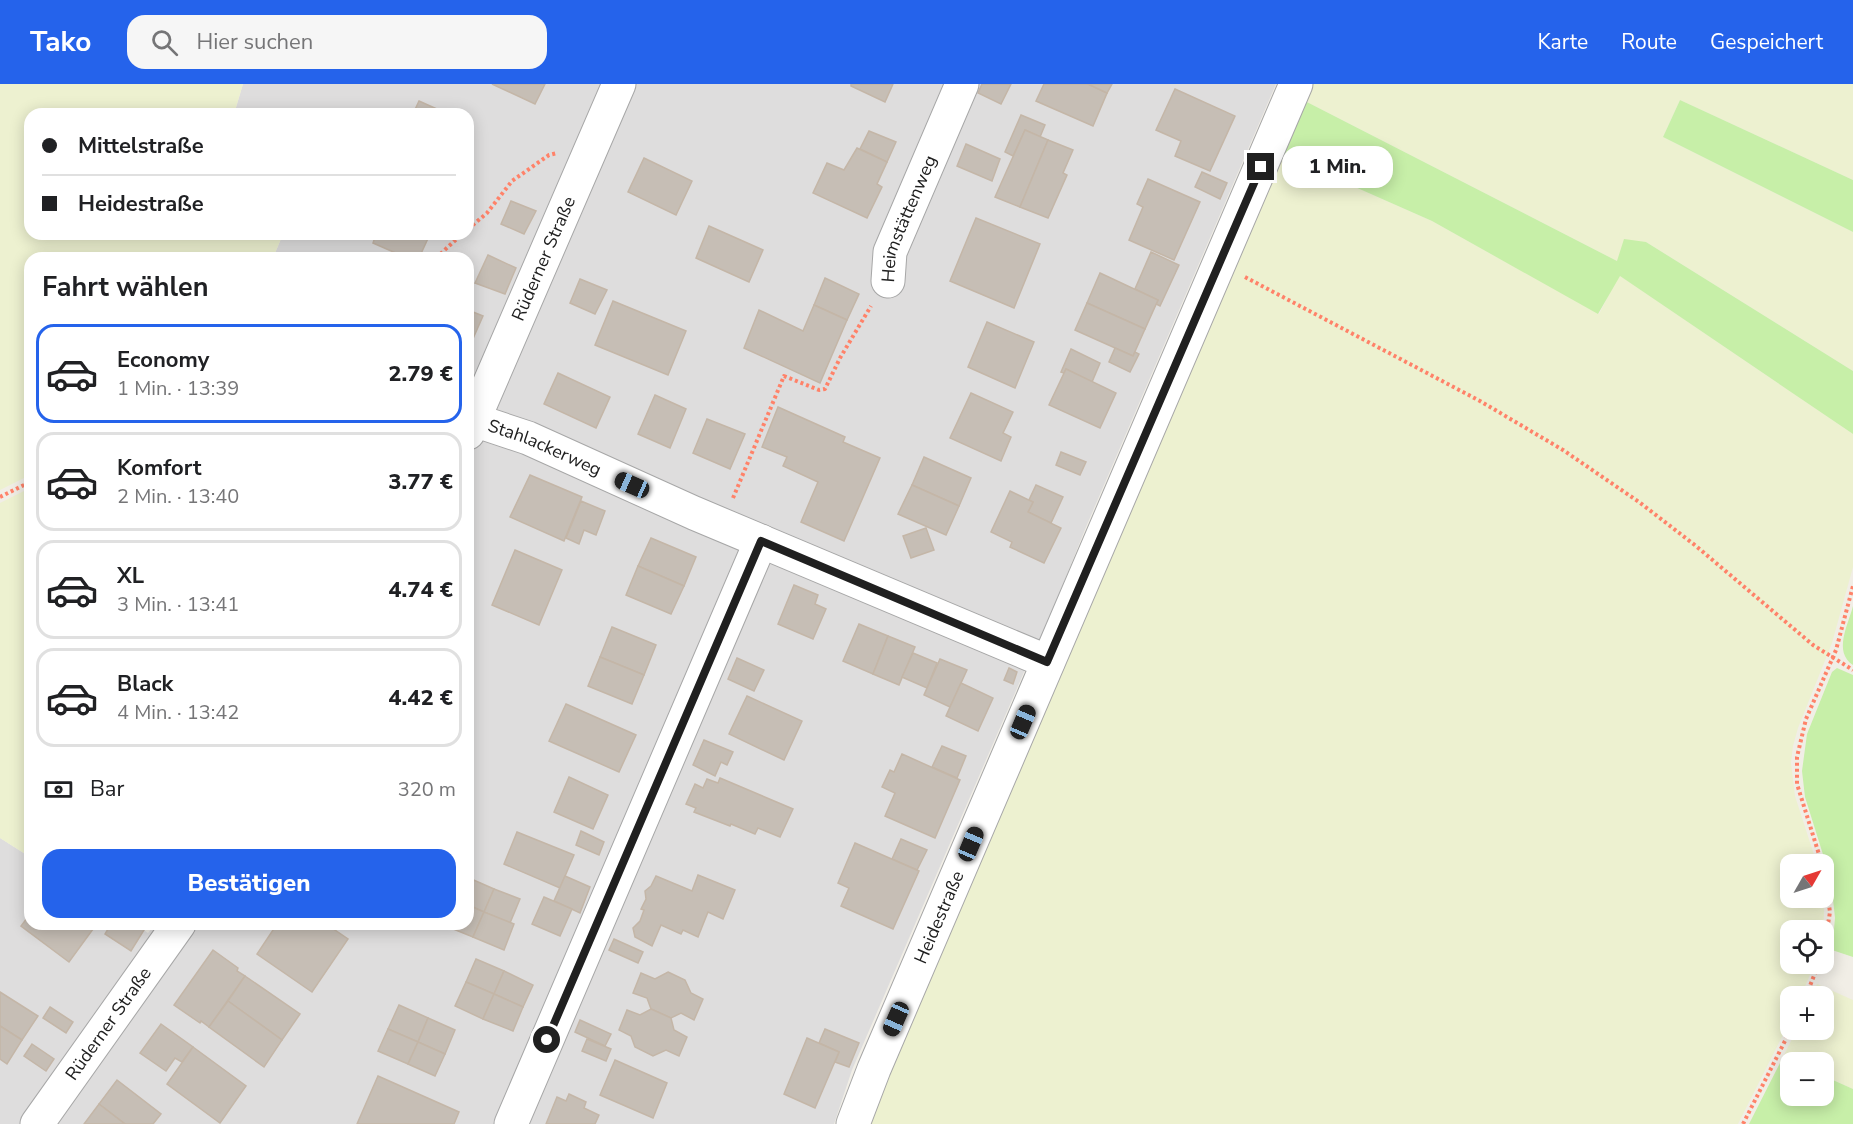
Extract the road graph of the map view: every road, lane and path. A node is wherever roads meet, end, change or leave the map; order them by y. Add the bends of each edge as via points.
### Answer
1 (619, 84) edge
2 (962, 84) edge
3 (1296, 84) edge
4 (587, 160) junction
5 (474, 224) edge
6 (456, 240) edge
7 (442, 252) edge
8 (1219, 265) junction
9 (888, 280) joint
10 (474, 419) edge
11 (474, 427) edge
12 (24, 485) edge
13 (0, 497) edge
14 (722, 525) junction
15 (761, 541) junction
16 (1853, 586) edge
17 (1832, 658) junction
18 (1047, 662) junction
19 (1853, 670) edge
20 (1819, 854) edge
21 (175, 930) edge
22 (1785, 1040) edge
23 (37, 1124) edge
24 (511, 1124) edge
25 (853, 1124) edge
26 (1743, 1124) edge

1 - 4 street, Rüderner Straße
2 - 9 street, Heimstättenweg via 890,252
3 - 8 street, Heidestraße
4 - 5 path via 561,153 549,155 512,181
4 - 10 street, Rüderner Straße
6 - 7 path
8 - 17 path via 1480,401 1563,450 1666,522
8 - 18 street, Heidestraße
9 - 14 path, Heimstättenweg via 825,389 784,376
11 - 14 street, Stahlackerweg via 528,438
12 - 13 path
14 - 15 street, Stahlackerweg
15 - 18 street, Stahlackerweg
15 - 24 street
16 - 17 path
17 - 19 path
17 - 20 path via 1806,719 1796,767 1802,802
18 - 25 street, Heidestraße
21 - 23 street, Rüderner Straße
22 - 26 path

